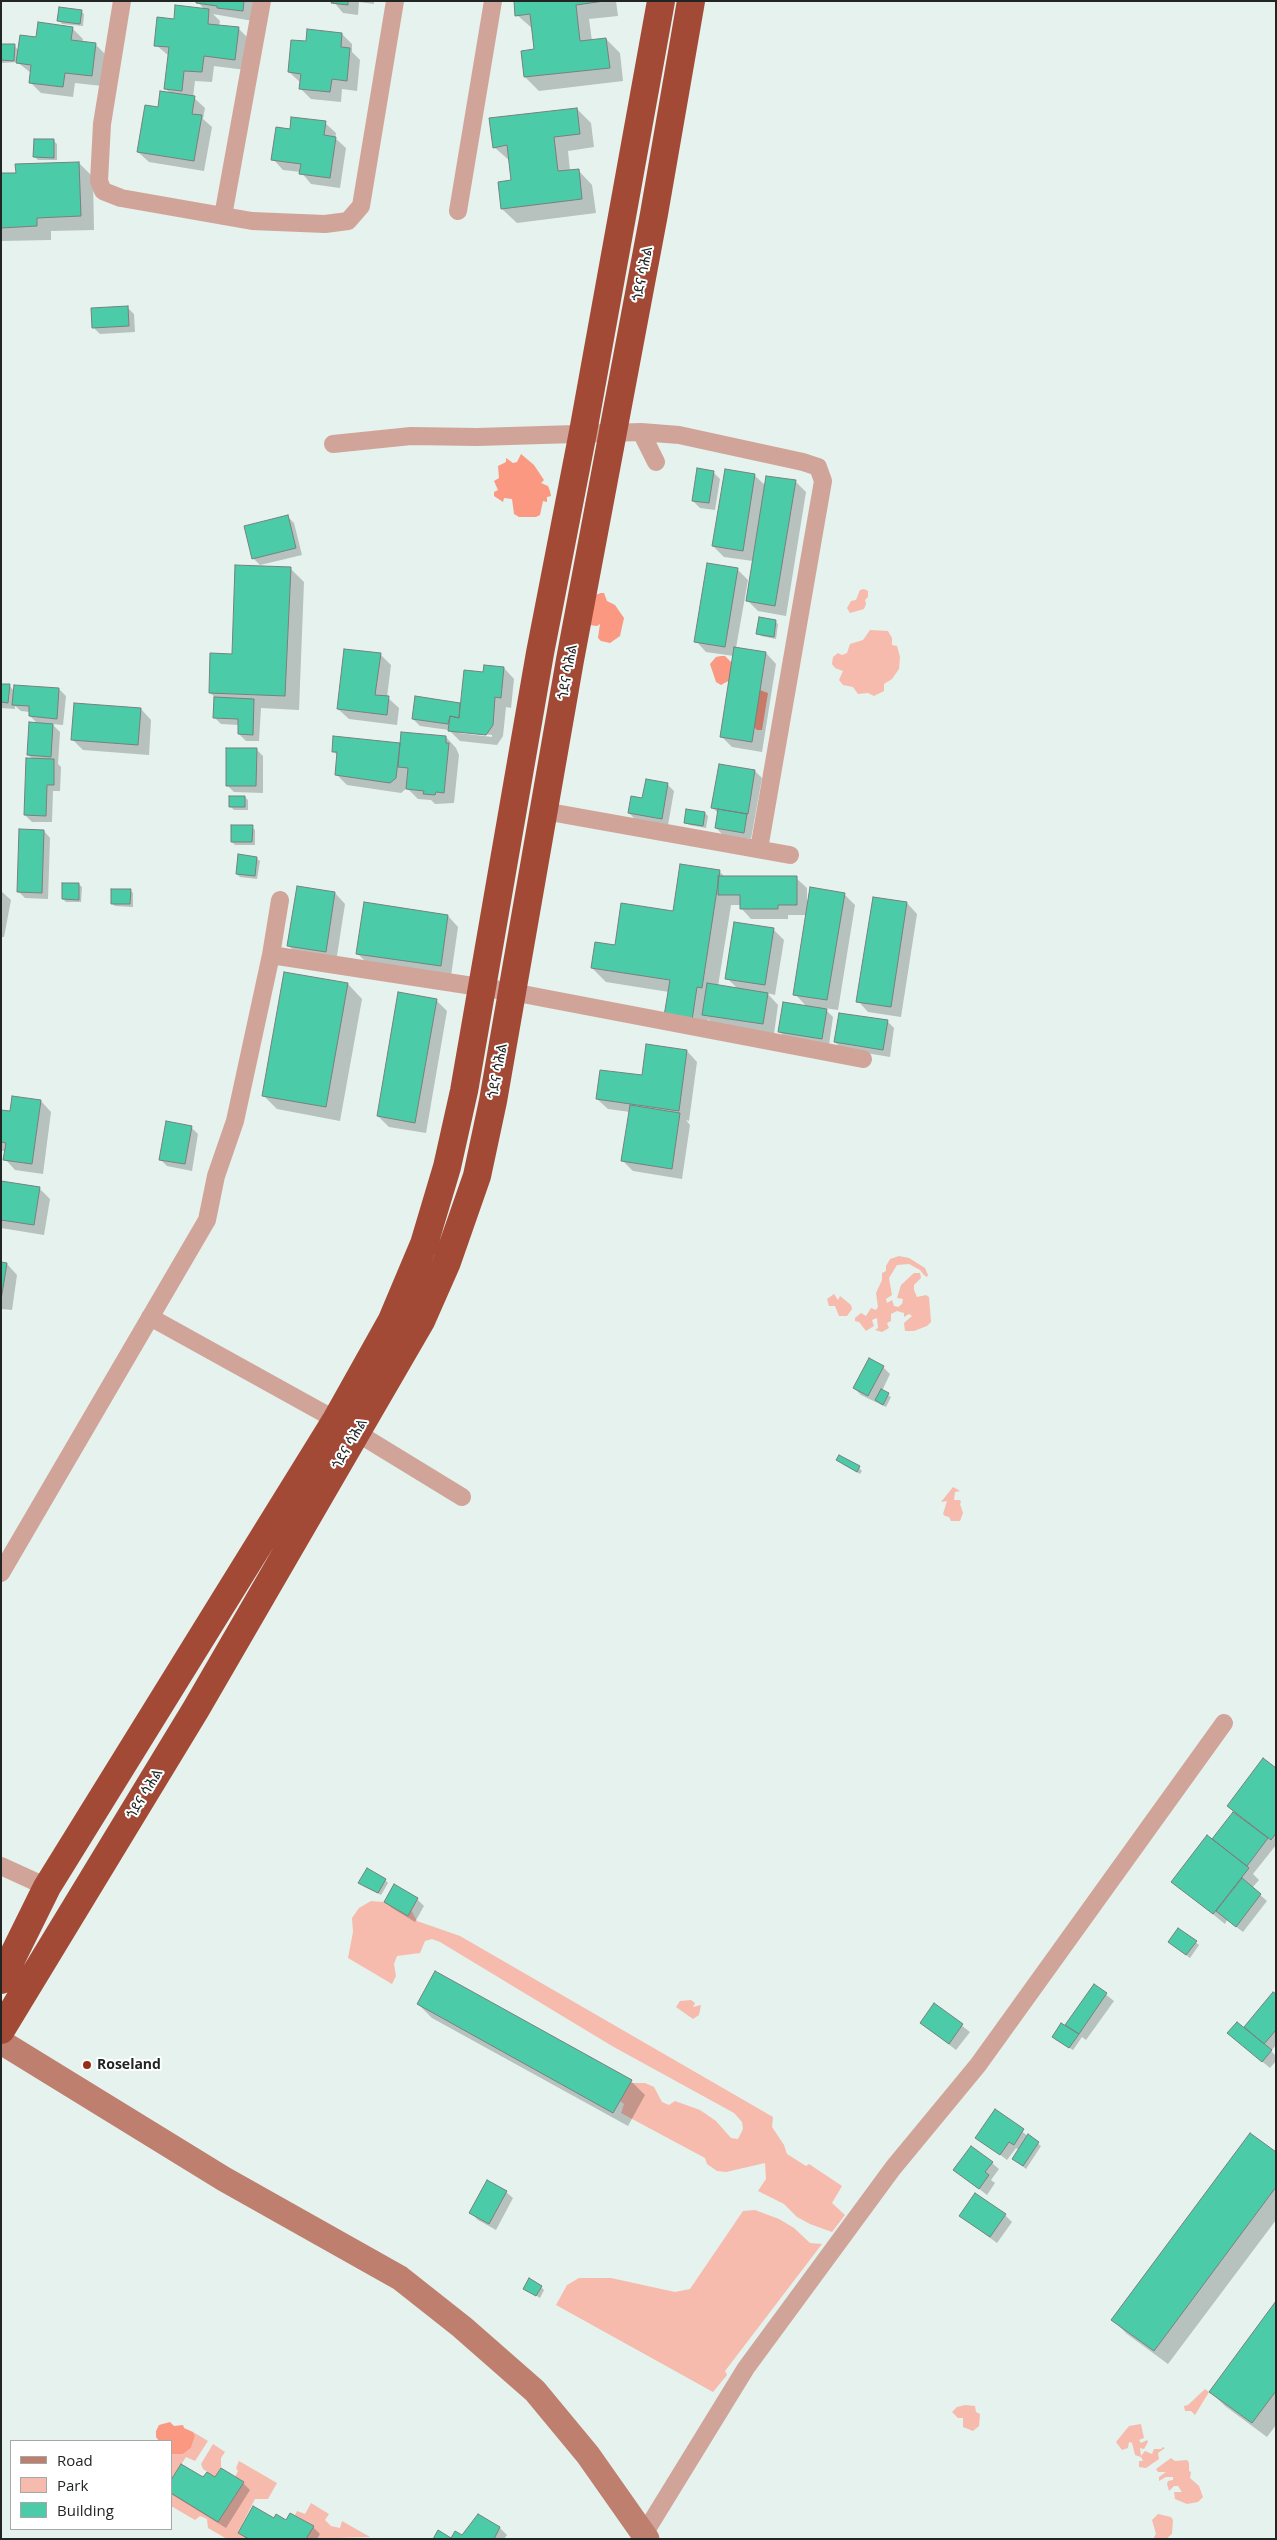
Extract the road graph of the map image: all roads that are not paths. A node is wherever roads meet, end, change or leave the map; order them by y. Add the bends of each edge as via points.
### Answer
1 (122, 1) edge
2 (262, 1) edge
3 (395, 1) edge
4 (493, 1) edge
5 (661, 1) edge
6 (691, 1) edge
7 (637, 134) junction
8 (666, 138) junction
9 (458, 211) dead end
10 (223, 216) junction
11 (583, 432) junction
12 (642, 432) junction
13 (613, 433) junction
14 (333, 444) dead end
15 (656, 462) dead end
16 (544, 811) junction
17 (759, 849) junction
18 (790, 855) dead end
19 (280, 900) dead end
20 (271, 955) junction
21 (482, 988) junction
22 (512, 992) junction
23 (863, 1059) dead end
24 (150, 1318) junction
25 (346, 1426) junction
26 (462, 1498) dead end
27 (1, 1573) edge
28 (1224, 1723) dead end
29 (147, 1727) junction
30 (177, 1741) junction
31 (1, 1866) edge
32 (47, 1887) junction
33 (1, 1980) edge
34 (1, 2030) edge
35 (1, 2042) edge
36 (646, 2536) edge

1 - 10 street via 102,124 99,180 104,191 121,198
2 - 10 street
3 - 10 street via 361,206 348,221 325,224 252,221
4 - 9 street
5 - 7 highway, ጎደና ሳሕል
6 - 8 highway, ጎደና ሳሕል
7 - 8 highway
7 - 11 highway, ጎደና ሳሕል
8 - 13 highway, ጎደና ሳሕል
11 - 13 street
11 - 14 street via 477,437 411,436
11 - 21 highway, ጎደና ሳሕል via 540,652
12 - 13 street
12 - 15 street
12 - 17 street via 679,435 803,462 818,467 823,481
13 - 16 highway, ጎደና ሳሕል
16 - 17 street
16 - 22 highway, ጎደና ሳሕል
17 - 18 street
19 - 20 street
20 - 21 street
20 - 24 street via 235,1121 216,1176 207,1220
21 - 22 street
21 - 25 highway, ጎደና ሳሕል via 447,1167 424,1244
22 - 23 street
22 - 25 highway, ጎደና ሳሕል via 477,1176 463,1217 420,1321
24 - 25 street
24 - 27 street
25 - 26 street
25 - 29 highway, ጎደና ሳሕል
25 - 30 highway, ጎደና ሳሕል
28 - 36 street via 978,2065 894,2168 746,2368
29 - 30 highway
29 - 32 highway, ጎደና ሳሕል
30 - 34 highway, ጎደና ሳሕል
31 - 32 street
32 - 33 highway, ጎደና ሳሕል
35 - 36 street via 224,2179 400,2278 535,2391 588,2455

